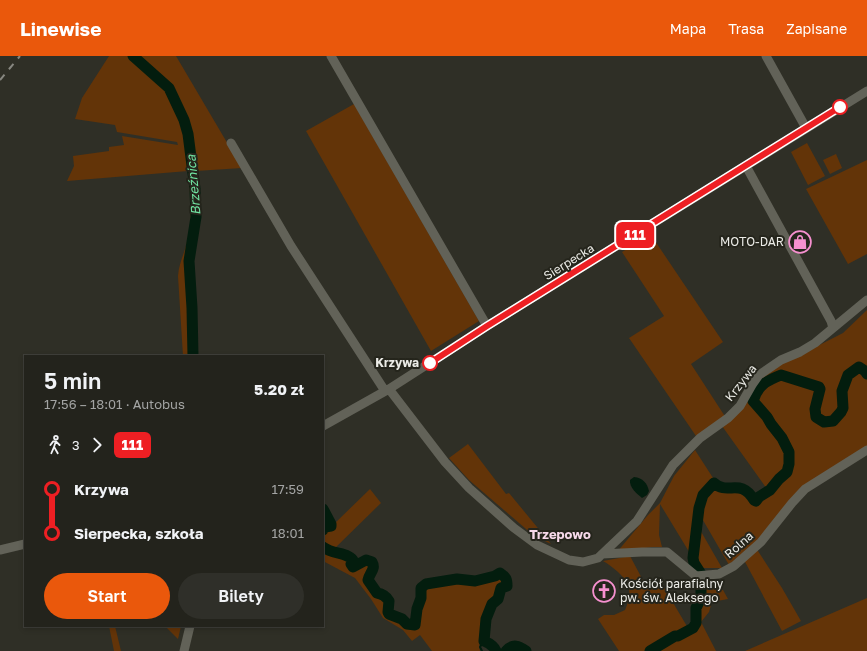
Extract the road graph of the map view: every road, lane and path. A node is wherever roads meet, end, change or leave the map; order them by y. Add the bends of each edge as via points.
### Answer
1 (331, 56) edge
2 (766, 56) edge
3 (867, 91) edge
4 (806, 128) junction
5 (231, 143) dead end
6 (746, 166) junction
7 (867, 300) edge
8 (487, 326) junction
9 (833, 328) junction
10 (387, 390) junction
11 (324, 425) edge
12 (867, 450) edge
13 (24, 544) edge
14 (0, 550) edge
15 (602, 554) junction
16 (190, 627) edge
17 (184, 651) edge

1 - 8 street
2 - 4 street
3 - 4 street, Sierpecka
4 - 6 street, Sierpecka
5 - 10 street, Krzywa via 291,246
6 - 8 street, Sierpecka
6 - 9 street
7 - 9 street, Krzywa
8 - 10 street, Sierpecka
9 - 15 street, Krzywa via 800,352 781,360 759,376 740,406 700,438 673,465 637,521
10 - 11 street, Sierpecka
10 - 15 street, Krzywa via 445,462 469,488 514,528 537,545 569,560 583,562 598,558
12 - 15 street, Rolna via 805,489 761,542 734,566 719,574 701,576 667,552
13 - 14 street
16 - 17 street

